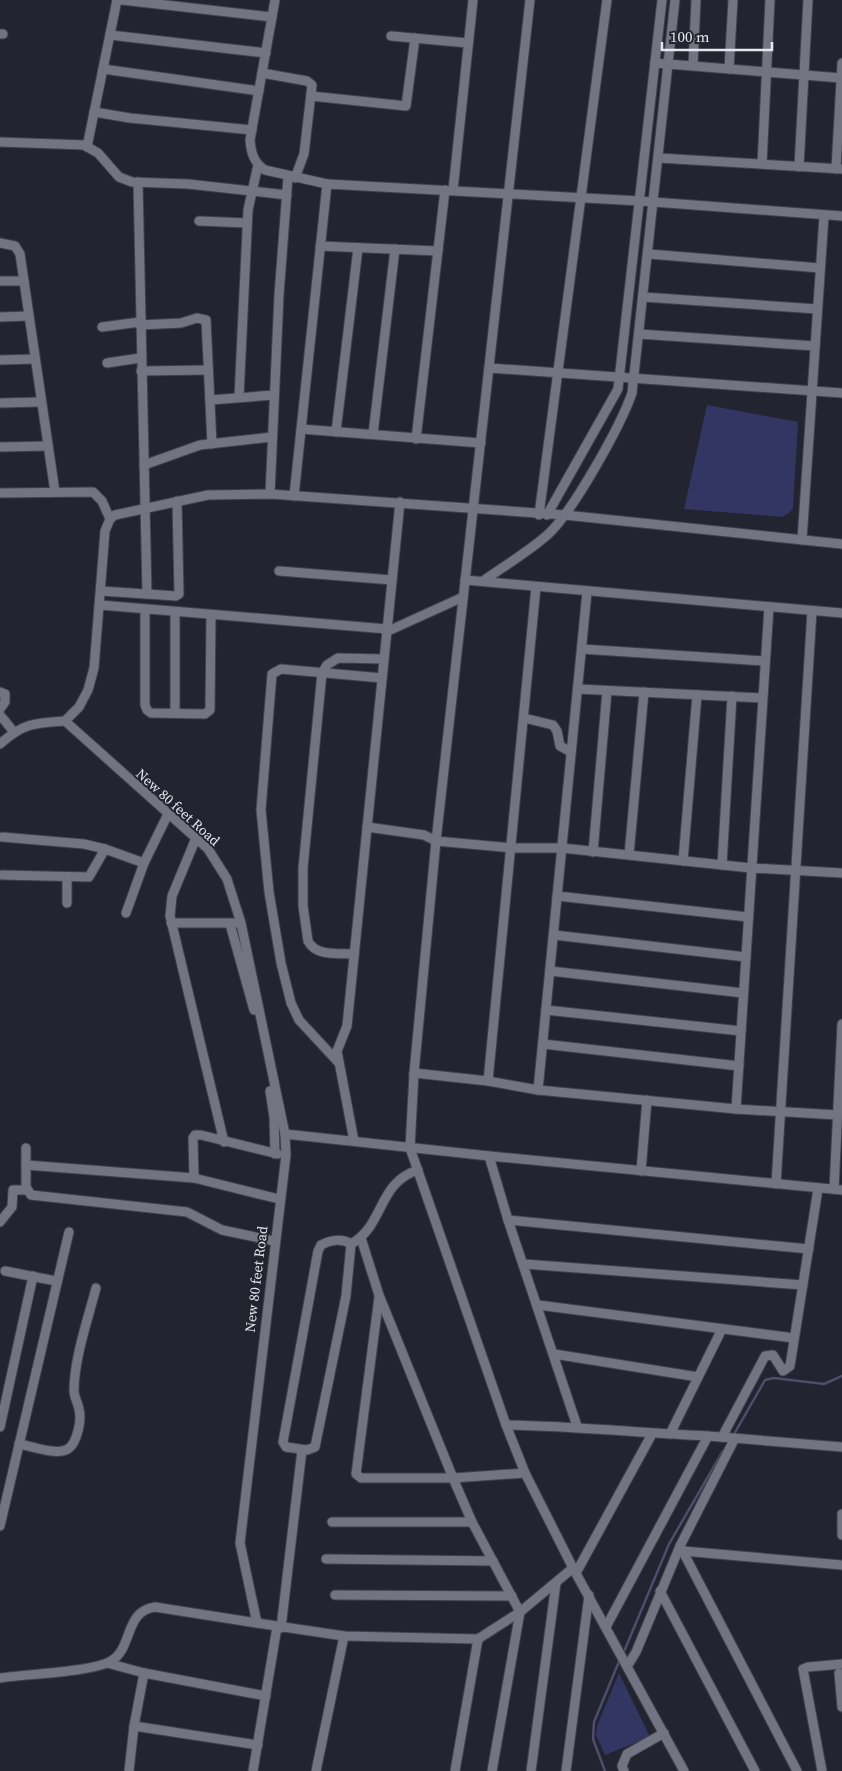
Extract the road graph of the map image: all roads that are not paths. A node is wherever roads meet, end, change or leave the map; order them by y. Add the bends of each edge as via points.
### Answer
1 (117, 0) edge
2 (122, 0) edge
3 (275, 0) edge
4 (472, 0) edge
5 (530, 0) edge
6 (607, 0) edge
7 (662, 0) edge
8 (675, 0) edge
9 (696, 0) edge
10 (733, 0) edge
11 (770, 0) edge
12 (808, 0) edge
13 (272, 17) junction
14 (110, 35) junction
15 (391, 36) dead end
16 (415, 38) junction
17 (468, 43) junction
18 (266, 52) junction
19 (655, 63) junction
20 (842, 63) edge
21 (669, 64) junction
22 (693, 65) junction
23 (103, 69) junction
24 (729, 69) junction
25 (768, 70) junction
26 (262, 73) junction
27 (804, 75) junction
28 (841, 78) edge
29 (259, 90) junction
30 (311, 96) junction
31 (94, 112) junction
32 (252, 130) junction
33 (0, 142) edge
34 (87, 147) junction
35 (659, 158) junction
36 (762, 164) junction
37 (258, 165) junction
38 (799, 167) junction
39 (839, 169) edge
40 (292, 177) junction
41 (138, 182) junction
42 (327, 184) junction
43 (252, 190) junction
44 (449, 190) junction
45 (287, 194) junction
46 (508, 194) junction
47 (581, 197) junction
48 (640, 201) junction
49 (654, 202) junction
50 (824, 216) junction
51 (842, 216) edge
52 (198, 221) dead end
53 (247, 223) junction
54 (0, 243) edge
55 (320, 246) junction
56 (358, 248) junction
57 (395, 249) junction
58 (438, 251) junction
59 (649, 254) junction
60 (820, 268) junction
61 (0, 281) edge
62 (24, 281) junction
63 (644, 297) junction
64 (817, 309) junction
65 (29, 316) junction
66 (0, 317) edge
67 (140, 323) junction
68 (102, 327) dead end
69 (639, 334) junction
70 (815, 346) junction
71 (140, 358) junction
72 (35, 359) junction
73 (0, 360) edge
74 (107, 363) dead end
75 (489, 368) junction
76 (208, 370) junction
77 (141, 371) junction
78 (558, 373) junction
79 (620, 377) junction
80 (634, 378) junction
81 (812, 391) junction
82 (842, 393) edge
83 (274, 395) junction
84 (239, 397) junction
85 (210, 400) junction
86 (0, 402) edge
87 (41, 402) junction
88 (301, 429) junction
89 (336, 432) junction
90 (373, 434) junction
91 (272, 437) junction
92 (416, 439) junction
93 (481, 443) junction
94 (212, 444) junction
95 (0, 446) edge
96 (48, 446) junction
97 (144, 465) junction
98 (55, 492) junction
99 (0, 493) edge
100 (270, 494) junction
101 (294, 496) junction
102 (177, 502) junction
103 (400, 502) junction
104 (146, 509) junction
105 (473, 509) junction
106 (543, 515) junction
107 (565, 515) junction
108 (110, 519) junction
109 (802, 540) junction
110 (842, 544) edge
111 (279, 571) dead end
112 (392, 580) junction
113 (465, 580) junction
114 (483, 582) junction
115 (536, 587) junction
116 (101, 591) junction
117 (587, 592) junction
118 (147, 594) junction
119 (463, 597) junction
120 (100, 605) junction
121 (769, 608) junction
122 (145, 609) junction
123 (812, 611) junction
124 (175, 612) junction
125 (842, 613) edge
126 (211, 615) junction
127 (387, 630) junction
128 (582, 649) junction
129 (384, 659) junction
130 (764, 661) junction
131 (322, 673) junction
132 (382, 678) junction
133 (578, 689) junction
134 (607, 691) junction
135 (0, 692) edge
136 (644, 692) junction
137 (697, 695) junction
138 (732, 696) junction
139 (762, 698) junction
140 (0, 709) edge
141 (175, 713) junction
142 (0, 715) edge
143 (524, 718) junction
144 (65, 721) junction
145 (14, 732) junction
146 (0, 744) edge
147 (571, 752) junction
148 (168, 814) junction
149 (367, 827) junction
150 (2, 837) dead end
151 (196, 838) junction
152 (436, 841) junction
153 (512, 848) junction
154 (562, 848) junction
155 (105, 849) junction
156 (593, 852) junction
157 (629, 856) junction
158 (683, 861) junction
159 (144, 863) junction
160 (722, 865) junction
161 (751, 868) junction
162 (796, 872) junction
163 (842, 873) edge
164 (2, 875) dead end
165 (67, 878) junction
166 (558, 896) junction
167 (67, 903) dead end
168 (126, 913) dead end
169 (748, 918) junction
170 (171, 923) junction
171 (241, 923) junction
172 (230, 924) junction
173 (554, 935) junction
174 (354, 954) junction
175 (746, 957) junction
176 (550, 972) junction
177 (743, 993) junction
178 (546, 1010) junction
179 (842, 1024) edge
180 (741, 1032) junction
181 (543, 1044) junction
182 (338, 1062) junction
183 (739, 1066) junction
184 (414, 1073) junction
185 (488, 1081) junction
186 (538, 1090) junction
187 (647, 1100) junction
188 (736, 1109) junction
189 (780, 1111) junction
190 (838, 1115) junction
191 (285, 1134) junction
192 (354, 1141) junction
193 (224, 1142) junction
194 (26, 1148) dead end
195 (410, 1148) junction
196 (275, 1154) junction
197 (286, 1155) junction
198 (489, 1156) junction
199 (26, 1165) junction
200 (418, 1170) junction
201 (641, 1171) junction
202 (194, 1178) junction
203 (776, 1184) junction
204 (818, 1188) junction
205 (838, 1189) edge
206 (26, 1190) junction
207 (279, 1199) junction
208 (508, 1220) junction
209 (0, 1222) edge
210 (68, 1232) dead end
211 (361, 1238) junction
212 (274, 1241) junction
213 (351, 1244) junction
214 (810, 1249) junction
215 (524, 1264) junction
216 (5, 1271) dead end
217 (32, 1276) junction
218 (56, 1281) junction
219 (804, 1285) junction
220 (96, 1288) dead end
221 (379, 1295) junction
222 (538, 1305) junction
223 (722, 1328) junction
224 (794, 1338) junction
225 (554, 1354) junction
226 (698, 1376) junction
227 (506, 1425) junction
228 (0, 1426) edge
229 (577, 1426) junction
230 (652, 1434) junction
231 (670, 1434) junction
232 (708, 1436) junction
233 (722, 1437) junction
234 (735, 1438) junction
235 (19, 1444) junction
236 (842, 1447) edge
237 (302, 1450) junction
238 (525, 1473) junction
239 (452, 1478) junction
240 (3, 1502) edge
241 (842, 1514) edge
242 (332, 1522) dead end
243 (472, 1522) junction
244 (0, 1526) edge
245 (842, 1535) edge
246 (681, 1548) junction
247 (326, 1559) dead end
248 (493, 1561) junction
249 (842, 1565) edge
250 (574, 1570) junction
251 (556, 1583) junction
252 (660, 1590) junction
253 (335, 1595) dead end
254 (512, 1596) junction
255 (589, 1596) junction
256 (520, 1612) junction
257 (256, 1624) junction
258 (606, 1627) junction
259 (279, 1628) junction
260 (344, 1636) junction
261 (478, 1639) junction
262 (107, 1663) junction
263 (628, 1665) junction
264 (144, 1673) junction
265 (841, 1675) edge
266 (0, 1678) edge
267 (266, 1696) junction
268 (842, 1707) edge
269 (134, 1726) junction
270 (664, 1733) junction
271 (258, 1745) junction
272 (129, 1771) edge
273 (253, 1771) edge
274 (316, 1771) edge
275 (455, 1771) edge
276 (492, 1771) edge
277 (530, 1771) edge
278 (566, 1771) edge
279 (624, 1771) edge
280 (684, 1771) edge
281 (755, 1771) edge
282 (797, 1771) edge
283 (822, 1771) edge

1 - 14 street
2 - 13 street
3 - 13 street
4 - 17 street
5 - 46 street
6 - 47 street
7 - 19 street
8 - 21 street
9 - 22 street
10 - 24 street
11 - 25 street
12 - 27 street
13 - 18 street
14 - 18 street
14 - 23 street
15 - 16 street
16 - 17 street
16 - 30 street via 406,106
17 - 44 street
18 - 26 street
19 - 21 street
19 - 48 street
20 - 28 street
21 - 22 street
21 - 35 street
22 - 24 street
23 - 29 street
23 - 31 street
24 - 25 street
25 - 27 street
25 - 36 street
26 - 29 street
26 - 30 street via 307,81 312,85
27 - 28 street
27 - 38 street
28 - 39 street
29 - 32 street
30 - 40 street via 304,154
31 - 32 street
31 - 34 street
32 - 37 street via 250,148
33 - 34 street via 70,143
34 - 41 street via 98,153 119,177
35 - 36 street
35 - 49 street
36 - 38 street
37 - 40 street
37 - 43 street
38 - 39 street
40 - 42 street
40 - 45 street
41 - 43 street
41 - 67 street
42 - 44 street
42 - 55 street
43 - 45 street
43 - 53 street
44 - 46 street
44 - 58 street
45 - 83 street
46 - 47 street
46 - 75 street
47 - 48 street
47 - 78 street
48 - 49 street
48 - 79 street
49 - 50 street
49 - 59 street
50 - 51 street
50 - 60 street
52 - 53 street
53 - 84 street
54 - 62 street via 11,244 18,249
55 - 56 street
55 - 88 street
56 - 57 street
56 - 89 street
57 - 58 street
57 - 90 street
58 - 92 street
59 - 60 street
59 - 63 street
60 - 64 street
61 - 62 street
62 - 65 street
63 - 64 street
63 - 69 street
64 - 70 street
65 - 66 street
65 - 72 street
67 - 68 street
67 - 71 street
67 - 76 street via 181,323 204,318
69 - 70 street
69 - 80 street
70 - 81 street
71 - 74 street
71 - 77 street
72 - 73 street
72 - 87 street
75 - 78 street
75 - 93 street
76 - 77 street
76 - 85 street
77 - 97 street
78 - 79 street
78 - 106 street
79 - 80 street
79 - 106 street via 613,401
80 - 81 street
80 - 107 street via 629,402
81 - 82 street
81 - 109 street
83 - 84 street
83 - 91 street
84 - 85 street
85 - 94 street
86 - 87 street
87 - 96 street
88 - 89 street
88 - 101 street
89 - 90 street
90 - 92 street
91 - 94 street
91 - 100 street
92 - 93 street
93 - 105 street
94 - 97 street via 200,445
95 - 96 street
96 - 98 street
97 - 104 street
98 - 99 street
98 - 108 street via 94,492
100 - 101 street
100 - 102 street via 222,494
101 - 103 street
102 - 104 street
102 - 118 street via 180,592 176,596
103 - 105 street
103 - 112 street
104 - 108 street via 115,515
104 - 118 street
105 - 106 street
105 - 113 street
106 - 107 street
107 - 109 street
107 - 114 street via 546,537
108 - 116 street via 105,531
109 - 110 street
111 - 112 street
112 - 127 street
113 - 114 street
113 - 119 street
114 - 115 street
115 - 117 street
115 - 143 street
116 - 118 street
116 - 120 street
117 - 121 street
117 - 128 street
119 - 127 street
119 - 152 street
120 - 122 street
120 - 144 street via 94,668 88,690 79,707
121 - 123 street
121 - 130 street
122 - 124 street
122 - 141 street via 146,708 151,713
123 - 125 street
123 - 162 street
124 - 126 street
124 - 141 street
126 - 127 street
126 - 141 street via 210,710 205,714
127 - 129 street
128 - 130 street
128 - 133 street
129 - 131 street via 338,658
129 - 132 street
130 - 139 street
131 - 132 street
131 - 174 street via 303,868 306,934 314,950
131 - 182 street via 282,669 273,672 261,810 269,892 291,1003 299,1020
132 - 149 street
133 - 134 street
133 - 147 street
134 - 136 street
134 - 156 street
135 - 140 street via 6,699
136 - 137 street
136 - 157 street
137 - 138 street
137 - 158 street
138 - 139 street
138 - 160 street
139 - 161 street
142 - 145 street
143 - 147 street via 553,724 558,731 560,746
143 - 153 street
144 - 145 street via 35,722
144 - 148 street, New 80 feet Road
145 - 146 street
147 - 154 street
148 - 151 street, New 80 feet Road
148 - 159 street
149 - 152 street via 424,835
149 - 174 street
150 - 155 street
151 - 170 street via 172,896
151 - 171 street, New 80 feet Road via 208,849 227,879
152 - 153 street
152 - 184 street
153 - 154 street
153 - 185 street
154 - 156 street
154 - 166 street
155 - 159 street
155 - 165 street via 89,877
156 - 157 street
157 - 158 street
158 - 160 street
159 - 168 street
160 - 161 street
161 - 162 street
161 - 169 street
162 - 163 street
162 - 189 street
164 - 165 street
165 - 167 street
166 - 169 street
166 - 173 street
169 - 175 street
170 - 172 street
170 - 193 street
171 - 172 street
171 - 191 street, New 80 feet Road
172 - 196 street via 268,1072
173 - 175 street
173 - 176 street
174 - 182 street via 347,1026 338,1043
175 - 177 street
176 - 177 street
176 - 178 street
177 - 180 street
178 - 180 street
178 - 181 street
179 - 190 street
180 - 183 street
181 - 183 street
181 - 186 street
182 - 192 street
183 - 188 street
184 - 185 street
184 - 195 street
185 - 186 street
186 - 187 street
187 - 188 street
187 - 201 street
188 - 189 street
189 - 190 street
189 - 203 street
190 - 205 street
191 - 192 street
191 - 197 street, New 80 feet Road
192 - 195 street
193 - 196 street
193 - 202 street via 201,1135 193,1138
194 - 199 street
195 - 198 street
195 - 200 street
196 - 197 street
197 - 207 street, New 80 feet Road
198 - 201 street
198 - 208 street
199 - 202 street
199 - 206 street
200 - 211 street via 397,1180
200 - 227 street
201 - 203 street
202 - 207 street
203 - 204 street
204 - 205 street
204 - 214 street
206 - 209 street via 13,1190 12,1207
206 - 212 street via 31,1195 187,1212 214,1228
207 - 212 street, New 80 feet Road
208 - 214 street
208 - 215 street
210 - 218 street
211 - 213 street
211 - 221 street
212 - 257 street, New 80 feet Road via 240,1543
213 - 237 street via 346,1296 316,1443 312,1450
213 - 237 street via 333,1240 321,1245 318,1251 283,1442 286,1447
214 - 219 street
215 - 219 street
215 - 222 street
216 - 217 street
217 - 218 street
217 - 228 street
218 - 235 street
219 - 224 street
220 - 235 street via 74,1390 80,1420 74,1442 70,1448 58,1452
221 - 239 street
221 - 239 street via 356,1474 361,1478
222 - 223 street
222 - 225 street
223 - 224 street
223 - 226 street
224 - 233 street via 790,1366 782,1371 773,1355 765,1356
225 - 226 street
225 - 229 street
226 - 231 street
227 - 229 street
227 - 238 street
229 - 230 street
230 - 231 street
230 - 250 street
231 - 232 street
232 - 233 street
232 - 258 street
233 - 234 street
234 - 236 street
234 - 246 street
235 - 240 street
237 - 259 street
238 - 239 street
238 - 250 street
239 - 243 street
240 - 244 street
241 - 245 street
242 - 243 street
243 - 248 street
246 - 249 street
246 - 252 street
246 - 282 street
247 - 248 street
248 - 254 street
250 - 251 street
250 - 255 street
251 - 256 street
251 - 277 street
252 - 263 street
252 - 281 street
253 - 254 street
254 - 256 street
255 - 258 street
255 - 278 street
256 - 261 street
256 - 276 street
257 - 259 street
257 - 262 street via 147,1608 131,1624 118,1656
258 - 263 street
259 - 260 street
259 - 267 street
260 - 261 street
260 - 274 street
261 - 275 street
262 - 264 street
262 - 266 street
263 - 270 street
264 - 267 street
264 - 269 street
265 - 268 street
265 - 283 street via 805,1667 803,1672
267 - 271 street
269 - 271 street
269 - 272 street
270 - 279 street via 627,1754 622,1766
270 - 280 street
271 - 273 street

